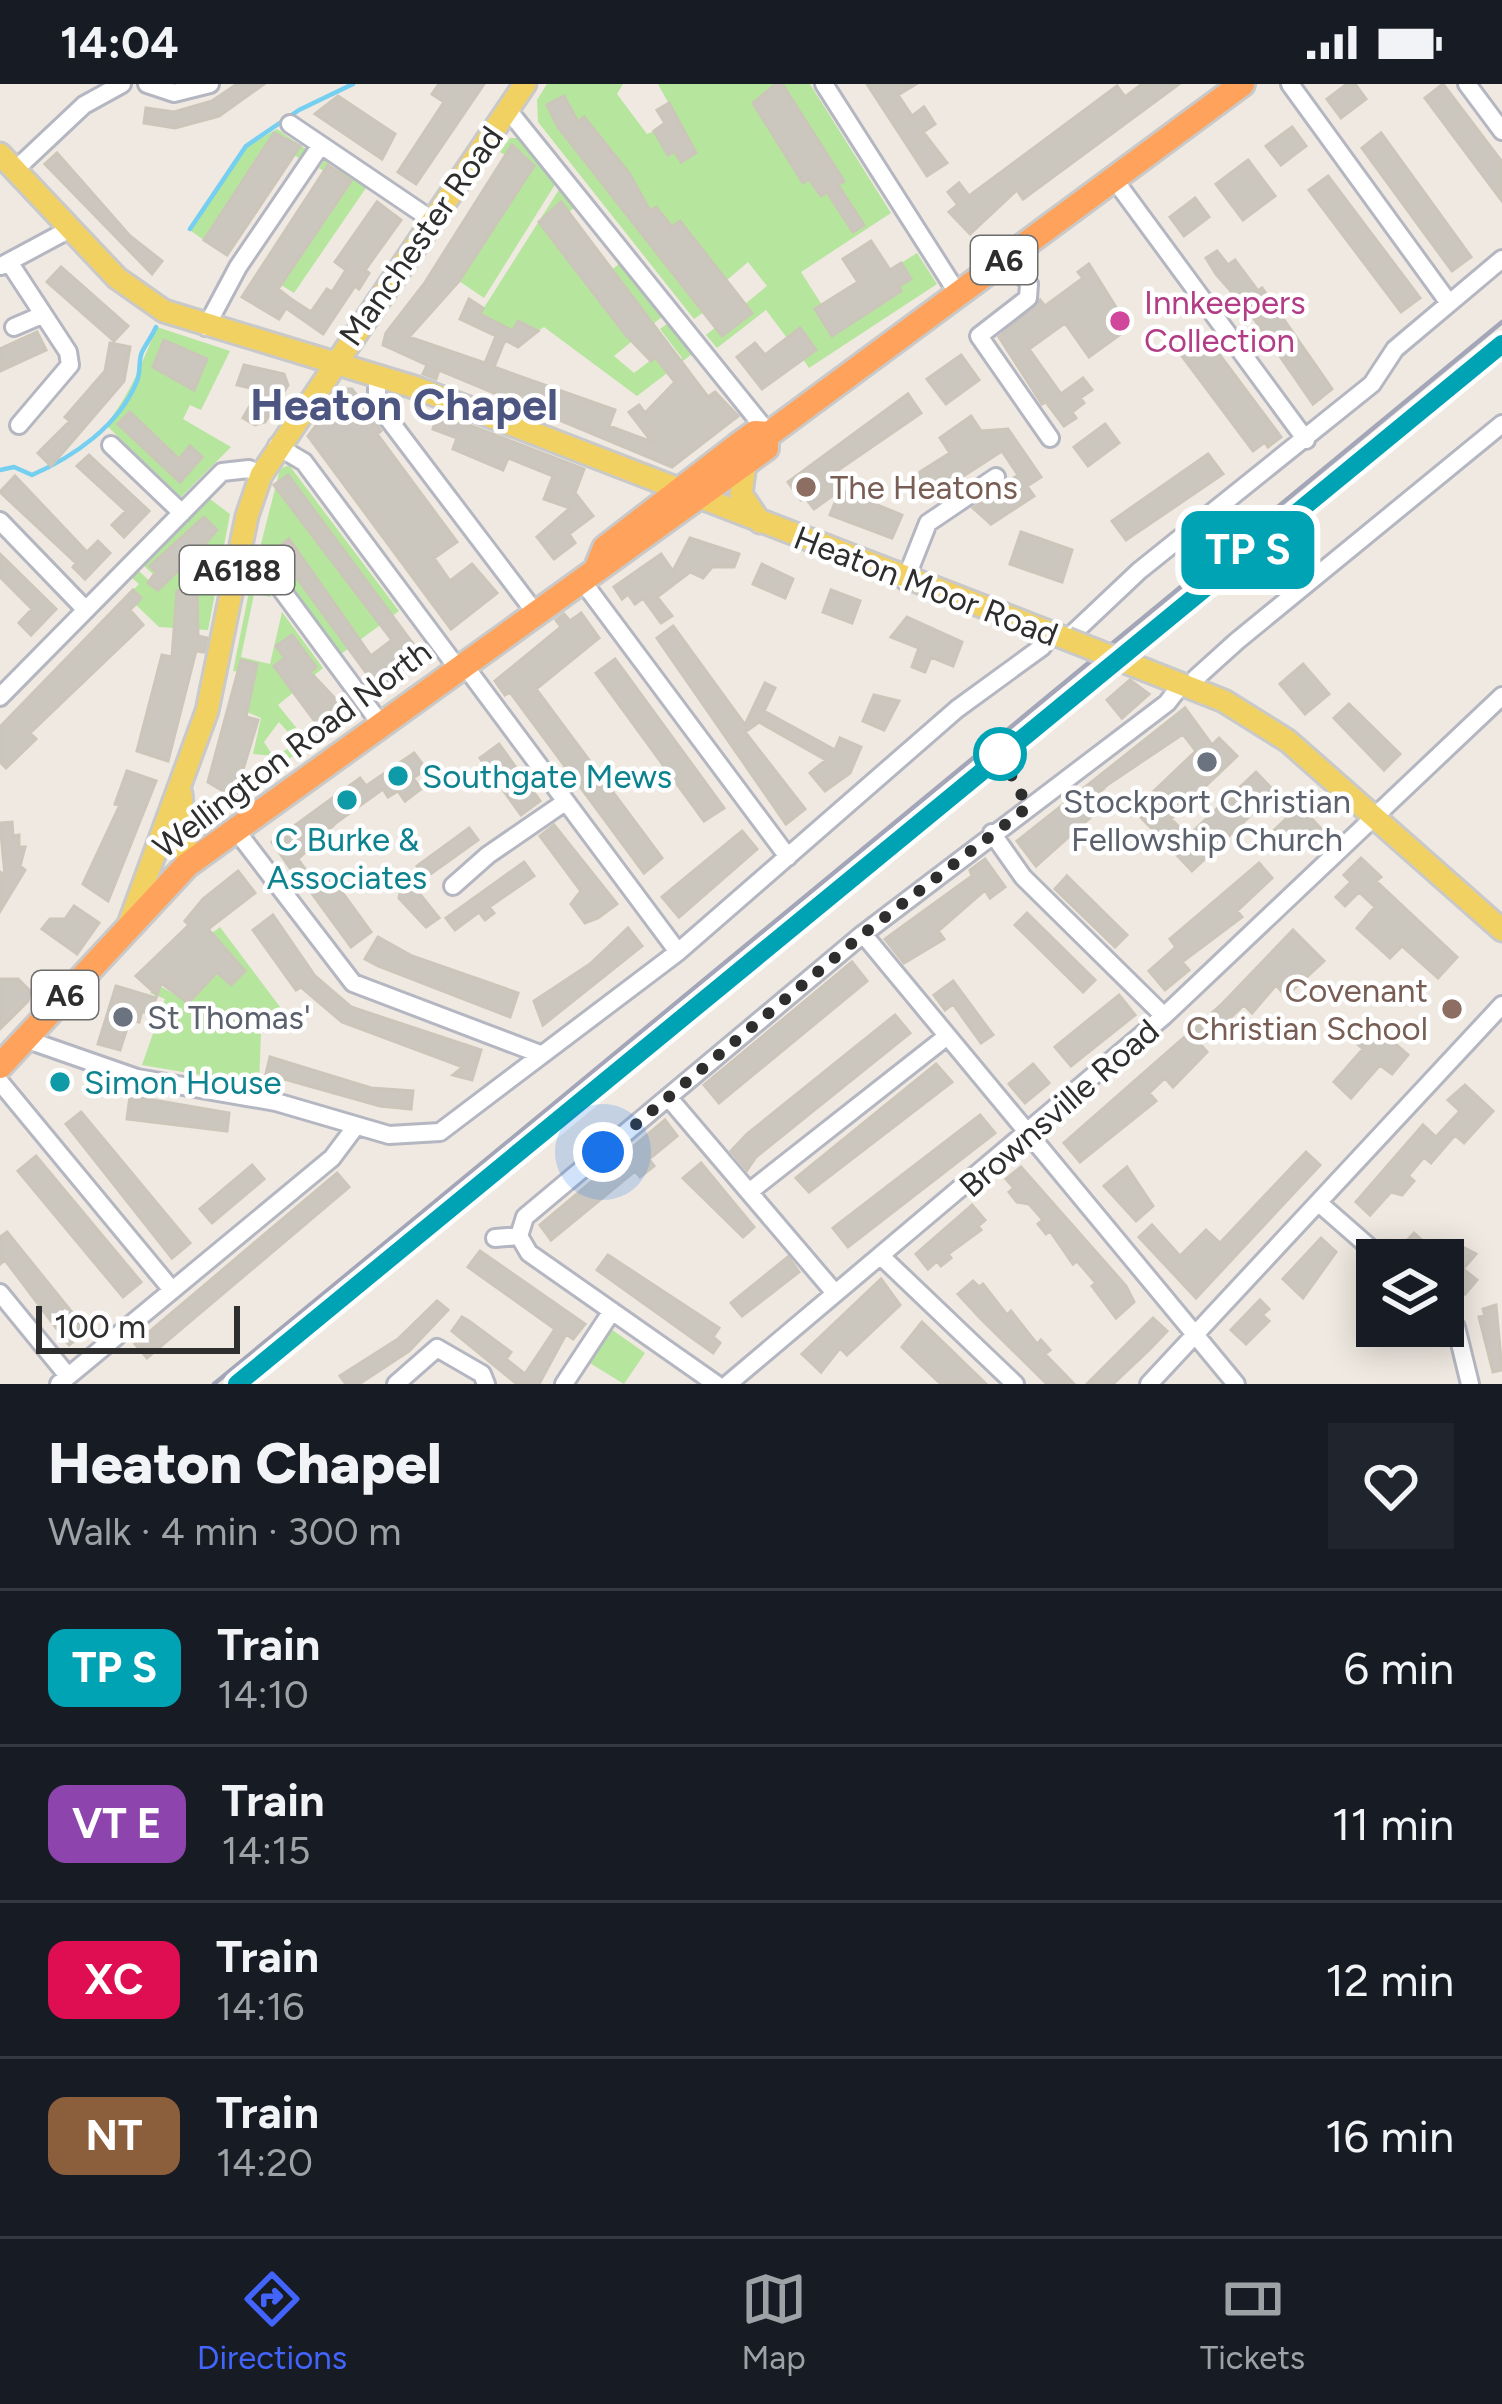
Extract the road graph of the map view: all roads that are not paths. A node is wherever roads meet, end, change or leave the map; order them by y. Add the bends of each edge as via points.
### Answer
1 (122, 84) edge
2 (147, 84) edge
3 (210, 84) edge
4 (525, 84) edge
5 (824, 84) edge
6 (1289, 84) edge
7 (1467, 84) edge
8 (1228, 88) edge
9 (508, 110) junction
10 (290, 124) dead end
11 (1502, 131) edge
12 (321, 145) junction
13 (8, 162) edge
14 (1114, 179) junction
15 (432, 220) junction
16 (70, 229) junction
17 (1009, 256) junction
18 (1502, 259) edge
19 (5, 264) edge
20 (958, 294) junction
21 (1448, 303) junction
22 (42, 315) junction
23 (206, 326) junction
24 (14, 327) dead end
25 (333, 364) junction
26 (376, 375) junction
27 (1502, 424) edge
28 (20, 425) dead end
29 (767, 434) junction
30 (1050, 438) dead end
31 (1306, 440) junction
32 (111, 445) dead end
33 (277, 446) junction
34 (745, 464) junction
35 (261, 476) junction
36 (996, 477) dead end
37 (688, 495) junction
38 (182, 513) junction
39 (0, 521) edge
40 (761, 524) junction
41 (240, 554) junction
42 (589, 572) junction
43 (905, 580) junction
44 (86, 610) junction
45 (534, 611) junction
46 (1059, 637) junction
47 (459, 664) junction
48 (1187, 686) junction
49 (1502, 696) edge
50 (0, 697) edge
51 (380, 722) junction
52 (181, 794) junction
53 (565, 802) junction
54 (1377, 818) junction
55 (235, 829) junction
56 (992, 833) junction
57 (788, 857) junction
58 (187, 866) junction
59 (453, 886) dead end
60 (129, 924) junction
61 (1502, 930) edge
62 (863, 934) junction
63 (678, 952) junction
64 (1502, 1005) edge
65 (1164, 1016) junction
66 (946, 1037) junction
67 (25, 1039) junction
68 (540, 1054) junction
69 (0, 1066) edge
70 (0, 1082) edge
71 (668, 1097) junction
72 (356, 1126) junction
73 (1027, 1137) junction
74 (749, 1192) junction
75 (1320, 1204) junction
76 (495, 1238) dead end
77 (1360, 1239) edge
78 (521, 1241) junction
79 (883, 1258) junction
80 (172, 1290) junction
81 (0, 1293) edge
82 (835, 1293) junction
83 (612, 1311) junction
84 (1192, 1334) junction
85 (1461, 1347) edge
86 (63, 1380) edge
87 (396, 1384) edge
88 (486, 1384) edge
89 (564, 1384) edge
90 (716, 1384) edge
91 (728, 1384) edge
92 (1016, 1384) edge
93 (1149, 1384) edge
94 (1236, 1384) edge
95 (1471, 1384) edge

1 - 13 street
2 - 3 street via 174,93
4 - 9 main road, Manchester Road / A6188
5 - 20 street
6 - 21 street
7 - 11 street
8 - 14 highway, Wellington Road North / A6
9 - 15 main road, Manchester Road / A6188
9 - 29 street
10 - 12 street
12 - 15 street
12 - 23 street
13 - 16 main road, Heaton Moor Road
14 - 17 highway, Wellington Road North / A6
14 - 31 street
15 - 25 main road, Manchester Road / A6188
16 - 19 street
16 - 23 main road, Heaton Moor Road via 117,278 164,311
17 - 20 highway, Wellington Road North / A6
17 - 30 street via 1029,284 1028,298 979,336
18 - 21 street
19 - 22 street
20 - 29 highway, Wellington Road North / A6
21 - 31 street
22 - 24 street
22 - 28 street via 70,365
23 - 25 main road, Heaton Moor Road
25 - 26 main road, Heaton Moor Road
25 - 33 main road, Manchester Road / A6188
26 - 37 main road, Heaton Moor Road
26 - 45 street via 377,404
27 - 48 street
29 - 34 highway, Wellington Road North / A6 via 766,448
29 - 37 highway, Wellington Road North / A6 via 754,433
31 - 46 street
32 - 38 street
33 - 35 main road, Manchester Road / A6188
33 - 47 street via 304,462
34 - 37 highway, Wellington Road North / A6
34 - 40 main road, Heaton Moor Road via 741,494
35 - 38 street via 223,472
35 - 41 main road, Manchester Road / A6188
36 - 43 street via 928,523
37 - 40 main road, Heaton Moor Road
37 - 42 highway, Wellington Road North / A6 via 604,548
38 - 44 street
39 - 44 street
40 - 43 main road, Heaton Moor Road
41 - 51 street via 261,562
41 - 52 main road, Manchester Road / A6188
42 - 45 highway, Wellington Road North / A6
42 - 57 street
43 - 46 main road, Heaton Moor Road
44 - 50 street
45 - 47 highway, Wellington Road North / A6
46 - 48 main road, Heaton Moor Road, bridge
46 - 57 street via 957,709
47 - 51 highway, Wellington Road North / A6
47 - 53 street
48 - 54 main road, Heaton Moor Road via 1269,728
48 - 56 street
49 - 54 street, Brownsville Road
51 - 55 highway, Wellington Road North / A6
52 - 58 main road, Manchester Road / A6188
52 - 60 main road, Manchester Road / A6188
53 - 59 street
53 - 63 street
54 - 61 main road, Heaton Moor Road
54 - 65 street, Brownsville Road
55 - 58 highway, Wellington Road North / A6
55 - 68 street via 353,983
56 - 62 street
56 - 65 street via 1023,877
57 - 63 street
58 - 60 highway, Wellington Road North / A6
60 - 67 highway, Wellington Road North / A6
62 - 66 street
62 - 71 street
63 - 68 street
64 - 75 street
65 - 73 street, Brownsville Road
66 - 73 street
66 - 74 street
67 - 69 highway, Wellington Road North / A6
67 - 72 street via 137,1078
68 - 72 street via 424,1136
70 - 80 street
71 - 74 street
71 - 78 street via 525,1217
72 - 80 street via 332,1158
73 - 79 street, Brownsville Road
73 - 84 street
74 - 82 street
75 - 77 street
75 - 84 street
76 - 78 street
78 - 83 street
79 - 82 street, Brownsville Road
79 - 92 street
80 - 86 street
81 - 86 street
82 - 91 street, Brownsville Road
83 - 89 street
83 - 90 street
84 - 93 street
84 - 94 street
85 - 95 street
87 - 88 street via 437,1348

